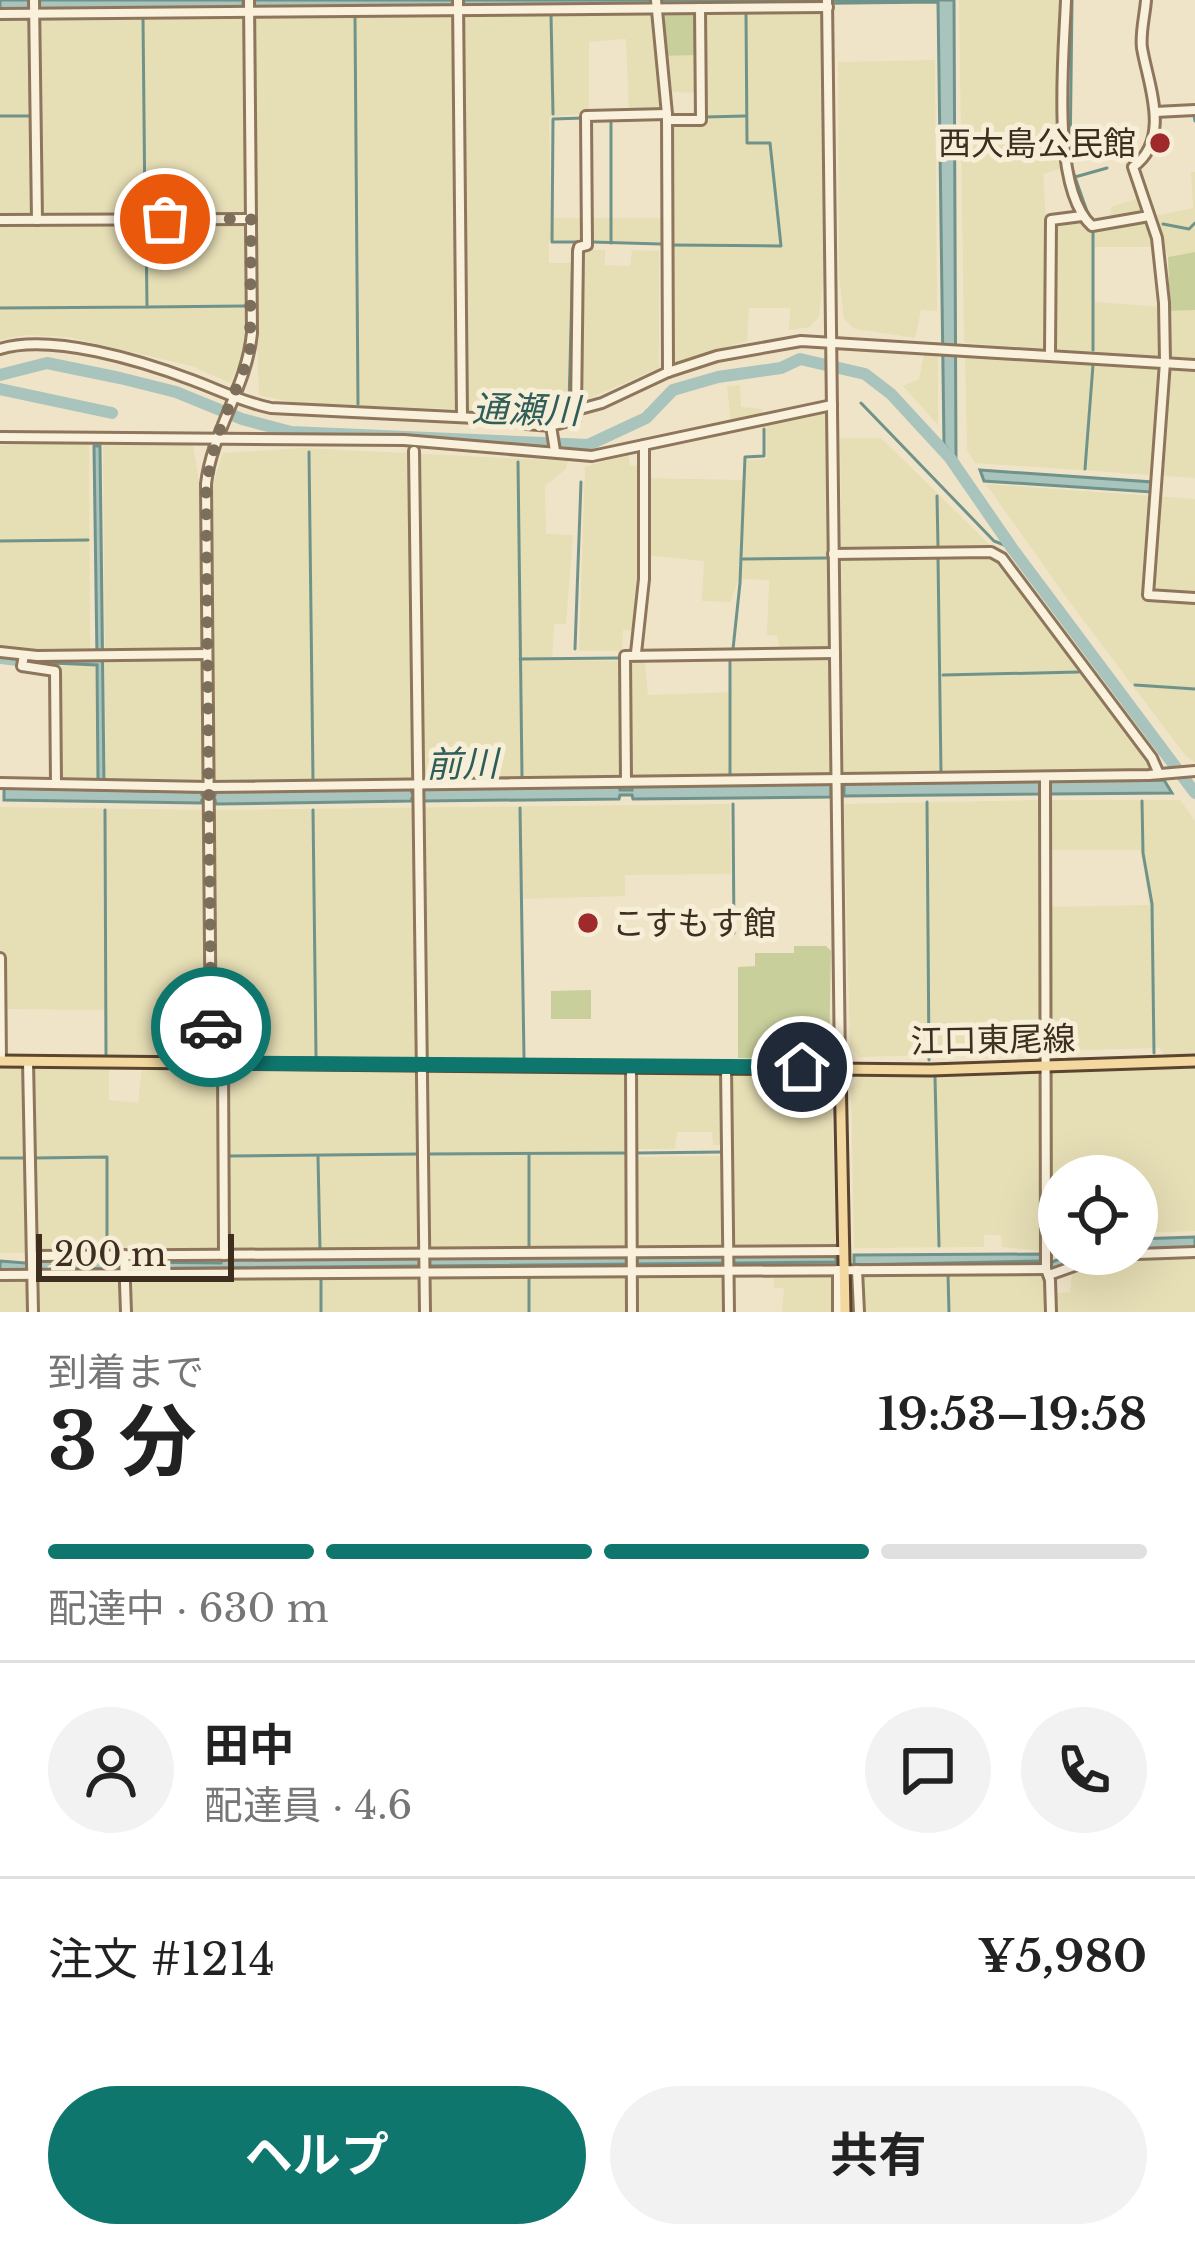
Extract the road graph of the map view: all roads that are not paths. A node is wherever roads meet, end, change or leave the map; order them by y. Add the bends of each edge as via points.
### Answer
1 (1066, 0) edge
2 (1146, 0) edge
3 (458, 4) edge
4 (657, 4) edge
5 (828, 4) edge
6 (34, 5) edge
7 (249, 5) edge
8 (700, 8) junction
9 (0, 14) edge
10 (1195, 110) edge
11 (1155, 112) junction
12 (667, 117) junction
13 (1082, 216) junction
14 (1149, 216) junction
15 (251, 219) junction
16 (0, 220) edge
17 (37, 220) junction
18 (830, 341) junction
19 (0, 349) edge
20 (1050, 354) junction
21 (1165, 362) junction
22 (1195, 365) edge
23 (668, 372) junction
24 (233, 402) junction
25 (832, 405) junction
26 (576, 412) junction
27 (462, 418) junction
28 (523, 419) junction
29 (551, 427) junction
30 (0, 437) edge
31 (217, 437) junction
32 (644, 445) junction
33 (555, 449) junction
34 (414, 452) dead end
35 (833, 554) junction
36 (1195, 598) edge
37 (0, 652) edge
38 (636, 653) junction
39 (835, 653) junction
40 (207, 654) junction
41 (23, 658) junction
42 (1192, 770) edge
43 (1162, 774) junction
44 (838, 779) junction
45 (626, 782) junction
46 (0, 783) edge
47 (56, 784) junction
48 (1045, 784) junction
49 (417, 792) junction
50 (209, 794) junction
51 (0, 958) edge
52 (0, 1061) edge
53 (28, 1061) junction
54 (1195, 1061) edge
55 (217, 1063) junction
56 (422, 1065) junction
57 (632, 1066) junction
58 (726, 1066) junction
59 (1047, 1066) junction
60 (840, 1068) junction
61 (1047, 1155) edge
62 (843, 1251) junction
63 (1195, 1252) edge
64 (1158, 1253) edge
65 (728, 1261) junction
66 (632, 1262) junction
67 (218, 1263) junction
68 (425, 1264) junction
69 (33, 1265) junction
70 (124, 1265) junction
71 (1038, 1267) edge
72 (841, 1270) junction
73 (857, 1270) junction
74 (0, 1275) edge
75 (1048, 1275) edge
76 (33, 1312) edge
77 (126, 1312) edge
78 (425, 1312) edge
79 (632, 1312) edge
80 (729, 1312) edge
81 (841, 1312) edge
82 (859, 1312) edge
83 (1051, 1312) edge

1 - 13 street via 1064,153
2 - 11 street via 1141,43
3 - 4 street
3 - 7 street
3 - 27 street
4 - 8 street
4 - 12 street
5 - 8 street
5 - 18 street
6 - 7 street
6 - 9 street
6 - 17 street
7 - 15 street
8 - 12 street via 701,120
10 - 11 street
11 - 14 street via 1144,156 1132,167
12 - 23 street
12 - 26 street via 586,116
13 - 14 street via 1092,226
13 - 20 street via 1051,220
14 - 21 street via 1160,255
15 - 17 street
15 - 24 street via 250,354
16 - 17 street
18 - 20 street
18 - 23 street via 756,346
18 - 25 street
19 - 24 street via 61,346 173,373
20 - 21 street
21 - 22 street
21 - 36 street via 1148,595
23 - 26 street
24 - 27 street
24 - 31 street
25 - 32 street
25 - 35 street
26 - 28 street
26 - 29 street
27 - 28 street
28 - 29 street
29 - 33 street
30 - 31 street
31 - 33 street
31 - 40 street via 206,484
32 - 33 street via 592,456
32 - 38 street
34 - 49 street
35 - 39 street
35 - 43 street via 1002,558
37 - 41 street
38 - 39 street
38 - 45 street via 625,656
39 - 44 street
40 - 41 street
40 - 50 street
41 - 47 street via 55,671
42 - 43 street
43 - 48 street
44 - 45 street
44 - 48 street
44 - 60 street
45 - 49 street
46 - 47 street
47 - 50 street
48 - 59 street
49 - 50 street
49 - 56 street
50 - 55 street
51 - 52 street
52 - 53 main road, 江口東尾線
53 - 55 main road, 江口東尾線
53 - 69 street
54 - 59 main road, 江口東尾線
55 - 56 main road, 江口東尾線
55 - 67 street
56 - 57 main road, 江口東尾線
56 - 68 street
57 - 58 main road, 江口東尾線
57 - 66 street
58 - 60 main road, 江口東尾線
58 - 65 street
59 - 60 main road, 江口東尾線
59 - 61 street
60 - 62 main road
62 - 65 street
62 - 72 main road
63 - 64 street
65 - 66 street
65 - 66 street
65 - 72 street
65 - 80 street
66 - 68 street
66 - 68 street
66 - 79 street
67 - 68 street
67 - 68 street
67 - 70 street
67 - 70 street
68 - 78 street
69 - 70 street
69 - 70 street
69 - 74 street
69 - 76 street
70 - 77 street
71 - 73 street
72 - 73 street
72 - 81 main road
73 - 82 street
75 - 83 street

